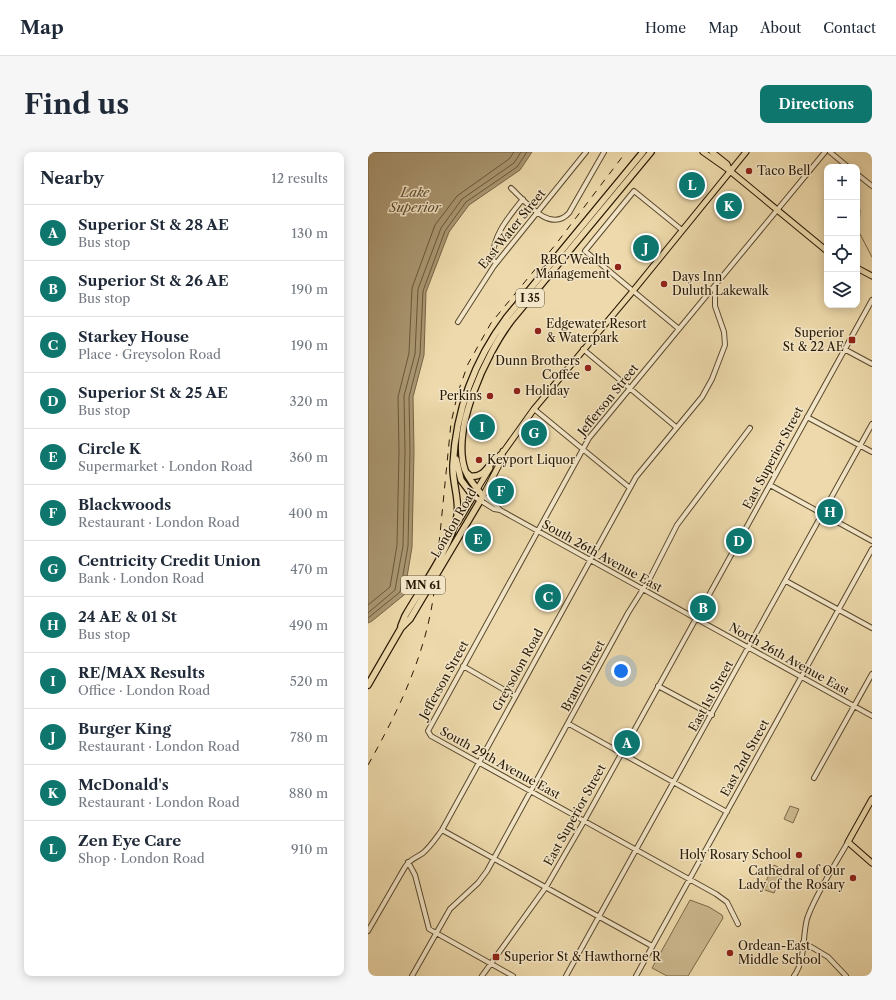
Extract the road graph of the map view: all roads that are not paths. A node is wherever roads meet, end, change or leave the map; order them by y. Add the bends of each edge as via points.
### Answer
1 (586, 152) edge
2 (604, 152) edge
3 (643, 152) edge
4 (650, 152) edge
5 (703, 152) edge
6 (712, 152) edge
7 (746, 152) edge
8 (825, 152) edge
9 (830, 152) edge
10 (844, 164) edge
11 (730, 171) junction
12 (860, 176) edge
13 (872, 186) edge
14 (511, 188) dead end
15 (523, 199) junction
16 (778, 211) junction
17 (538, 212) junction
18 (682, 230) junction
19 (824, 249) edge
20 (496, 263) junction
21 (860, 270) edge
22 (872, 276) edge
23 (715, 286) junction
24 (633, 292) junction
25 (872, 300) edge
26 (458, 322) dead end
27 (679, 329) junction
28 (584, 349) junction
29 (844, 349) junction
30 (872, 364) edge
31 (630, 388) junction
32 (534, 409) junction
33 (807, 417) junction
34 (872, 424) edge
35 (676, 427) junction
36 (750, 428) dead end
37 (860, 445) junction
38 (455, 448) junction
39 (582, 449) junction
40 (504, 451) junction
41 (872, 452) edge
42 (495, 458) junction
43 (465, 470) junction
44 (770, 485) junction
45 (630, 488) junction
46 (477, 490) junction
47 (473, 496) junction
48 (481, 498) junction
49 (823, 513) junction
50 (536, 531) junction
51 (872, 541) edge
52 (447, 544) junction
53 (872, 549) edge
54 (590, 560) junction
55 (786, 581) junction
56 (644, 589) junction
57 (839, 610) junction
58 (696, 619) junction
59 (401, 628) junction
60 (872, 628) edge
61 (749, 648) junction
62 (463, 666) junction
63 (872, 674) edge
64 (802, 677) junction
65 (368, 685) edge
66 (658, 686) junction
67 (515, 696) junction
68 (854, 706) junction
69 (712, 715) junction
70 (872, 716) edge
71 (569, 724) junction
72 (428, 732) joint
73 (622, 754) junction
74 (479, 763) junction
75 (814, 778) dead end
76 (674, 783) junction
77 (532, 791) junction
78 (872, 799) edge
79 (727, 812) junction
80 (585, 821) junction
81 (442, 830) junction
82 (848, 842) junction
83 (637, 850) junction
84 (494, 859) junction
85 (408, 862) junction
86 (872, 864) edge
87 (690, 879) junction
88 (546, 887) junction
89 (600, 917) junction
90 (738, 924) dead end
91 (368, 931) edge
92 (436, 934) junction
93 (803, 942) junction
94 (652, 946) junction
95 (490, 964) junction
96 (412, 976) edge
97 (482, 976) edge
98 (512, 976) edge
99 (566, 976) edge
100 (636, 976) edge
101 (794, 976) edge
102 (846, 976) edge

1 - 17 street, East Water Street
2 - 17 street via 566,217 550,220
3 - 38 highway, I 35 via 490,340 475,367 464,397
4 - 43 highway, I 35 via 511,321 496,343 470,403 462,452
5 - 11 main road
6 - 11 main road via 727,164
7 - 11 main road, London Road
8 - 16 street, Jefferson Street
9 - 10 street
11 - 16 main road
11 - 18 main road, London Road
12 - 13 street
14 - 15 street
15 - 17 street
15 - 20 street via 502,224 497,235 492,258
16 - 19 main road
16 - 23 street, Jefferson Street
17 - 20 street, East Water Street
18 - 24 main road, London Road
18 - 24 street via 634,191 585,251
20 - 26 street, East Water Street
21 - 22 main road
23 - 27 street, Jefferson Street
23 - 35 street, Greysolon Road via 715,306 725,336 724,348 708,386
24 - 27 street
24 - 28 main road, London Road
25 - 29 street, East Superior Street
27 - 31 street, Jefferson Street
28 - 31 street
28 - 32 main road, London Road
29 - 30 street
29 - 33 street, East Superior Street
31 - 35 street
31 - 39 street, Jefferson Street
32 - 39 street
32 - 40 main road, London Road
33 - 37 street
33 - 44 street, East Superior Street
34 - 37 street, East 1st Street
35 - 45 street, Greysolon Road via 643,467
36 - 56 street, Branch Street via 680,522
37 - 41 street
37 - 49 street, East 1st Street
38 - 47 highway, I 35 via 460,474
38 - 52 highway via 453,479 458,511
39 - 45 street
39 - 50 street, Jefferson Street
40 - 42 main road, London Road
40 - 48 main road, London Road
42 - 43 highway via 483,474 476,477 470,476
42 - 46 main road, London Road
43 - 46 highway, I 35
44 - 49 street
44 - 58 street, East Superior Street
45 - 54 street, Greysolon Road
46 - 47 main road, London Road
46 - 48 highway
47 - 48 street, South 26th Avenue East
47 - 52 highway, London Road / MN 61
48 - 50 street, South 26th Avenue East via 494,509
48 - 59 highway, London Road / MN 61 via 410,619
49 - 51 street
49 - 55 street, East 1st Street
50 - 54 street, South 26th Avenue East
50 - 62 street, Jefferson Street
52 - 59 highway, MN 61 via 405,616
53 - 57 street, East 2nd Street
54 - 56 street, South 26th Avenue East
54 - 67 street, Greysolon Road
55 - 57 street
55 - 61 street, East 1st Street
56 - 58 street, South 26th Avenue East
56 - 71 street, Branch Street via 628,613
57 - 60 street
57 - 64 street, East 2nd Street
58 - 61 street, North 26th Avenue East
58 - 66 street, East Superior Street
59 - 65 highway, London Road / MN 61
61 - 64 street, North 26th Avenue East
61 - 69 street, East 1st Street
62 - 67 street
62 - 72 street, Jefferson Street
63 - 68 street
64 - 68 street, North 26th Avenue East
64 - 79 street, East 2nd Street
66 - 69 street
66 - 73 street, East Superior Street
67 - 74 street, Greysolon Road
68 - 70 street, North 26th Avenue East
68 - 75 street
69 - 76 street, East 1st Street
71 - 73 street
71 - 77 street, Branch Street
72 - 74 street, South 29th Avenue East
73 - 76 street
73 - 80 street, East Superior Street
74 - 77 street, South 29th Avenue East
74 - 81 street, Greysolon Road
76 - 79 street
76 - 83 street, East 1st Street
77 - 80 street, South 29th Avenue East
77 - 84 street, Branch Street
78 - 82 main road
79 - 87 street, East 2nd Street
80 - 83 street, South 29th Avenue East
80 - 88 street, East Superior Street
81 - 84 street
81 - 85 street, Greysolon Road via 428,849
82 - 86 main road
82 - 93 street via 810,912
83 - 87 street, South 29th Avenue East
83 - 89 street, East 1st Street
84 - 88 street
84 - 92 street, Branch Street via 482,878 450,909
85 - 91 street, Greysolon Road
85 - 92 street via 416,876 427,926
87 - 90 street, South 29th Avenue East via 726,901
87 - 94 street, East 2nd Street
88 - 89 street
88 - 95 street, East Superior Street
89 - 94 street
89 - 99 street, East 1st Street
92 - 95 street
92 - 96 street, Branch Street
93 - 101 street via 802,958
93 - 102 street via 828,957
94 - 100 street, East 2nd Street
95 - 97 street, East Superior Street
95 - 98 street

